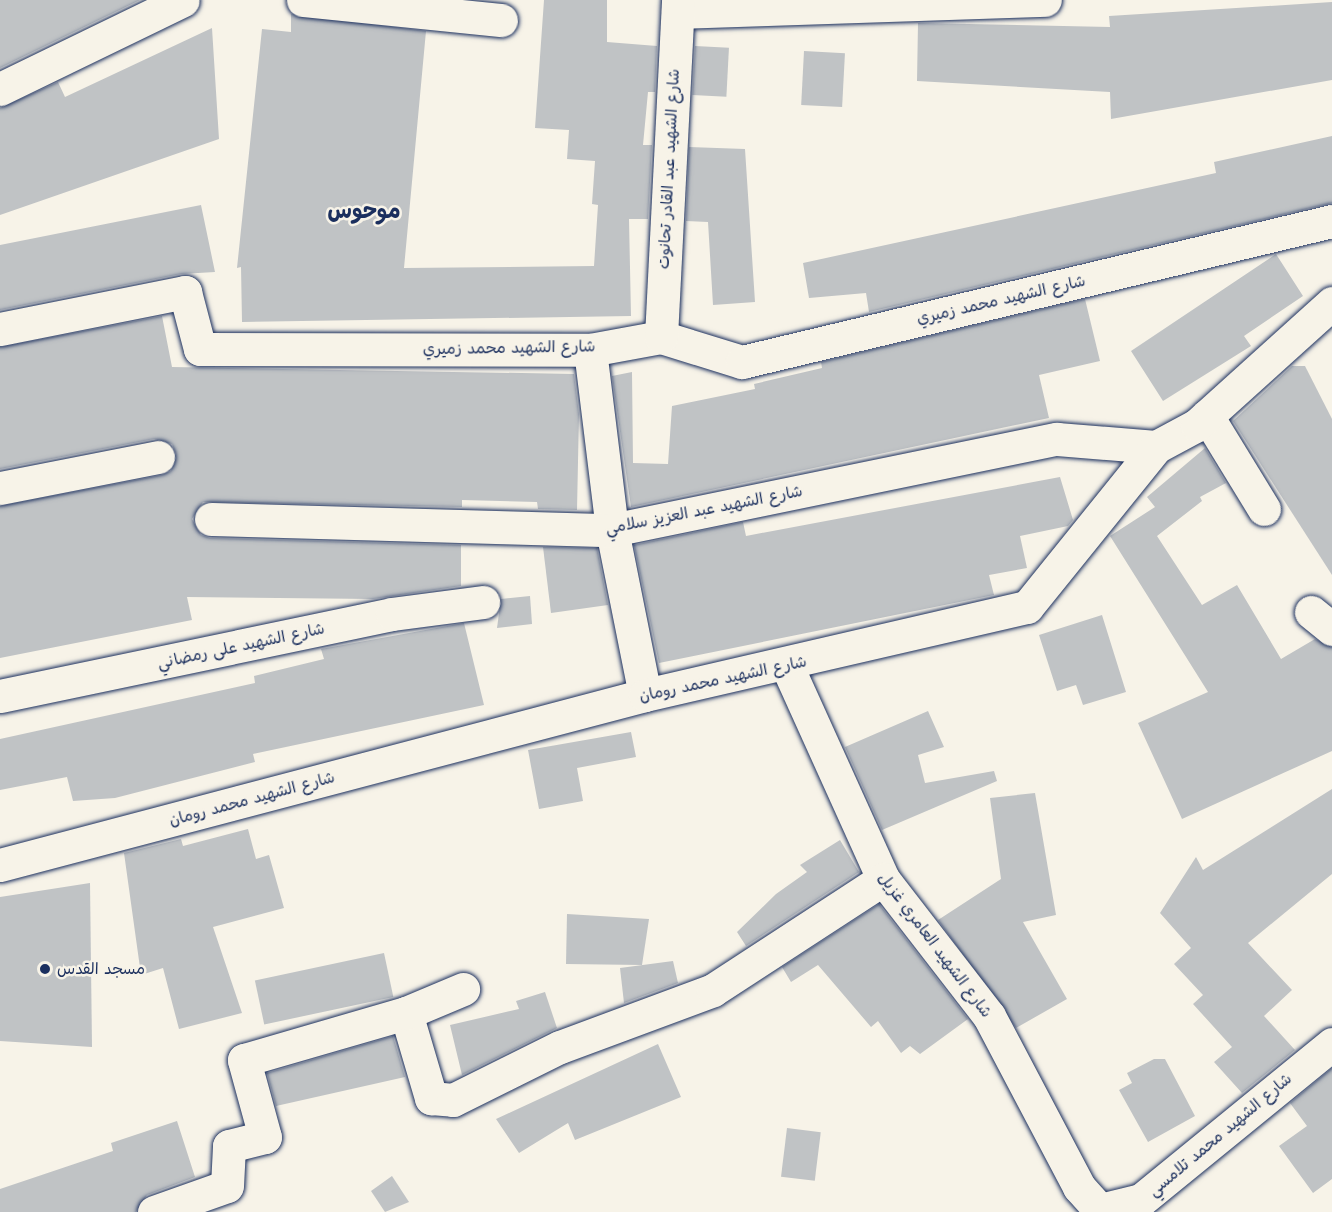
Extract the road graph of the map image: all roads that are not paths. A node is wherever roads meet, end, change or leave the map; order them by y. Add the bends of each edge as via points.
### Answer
1 (183, 0) edge
2 (303, 0) edge
3 (1045, 0) edge
4 (678, 6) edge
5 (501, 20) dead end
6 (0, 89) edge
7 (1332, 221) edge
8 (1332, 303) edge
9 (0, 329) edge
10 (660, 337) junction
11 (590, 350) junction
12 (1207, 416) junction
13 (1156, 447) junction
14 (158, 457) dead end
15 (0, 488) edge
16 (1264, 508) dead end
17 (211, 519) dead end
18 (612, 530) junction
19 (483, 602) dead end
20 (787, 666) junction
21 (645, 695) junction
22 (0, 696) edge
23 (0, 865) edge
24 (883, 879) junction
25 (464, 989) dead end
26 (406, 1013) junction
27 (1332, 1044) edge
28 (1098, 1211) edge
29 (154, 1212) edge

1 - 6 street
2 - 5 street
3 - 4 street
4 - 10 street, شارع الشهيد عبد القادر تحانوت
7 - 10 street, شارع الشهيد محمد زميري via 742,362
8 - 12 street, شارع الشهيد محمد رومان
9 - 11 street, شارع الشهيد محمد زميري via 185,292 200,349
10 - 11 street, شارع الشهيد محمد زميري
11 - 18 street
12 - 13 street, شارع الشهيد محمد رومان
12 - 16 street
13 - 18 street, شارع الشهيد عبد العزيز سلامي via 1057,439
13 - 20 street, شارع الشهيد محمد رومان via 1027,607
14 - 15 street
17 - 18 street, شارع الشهيد عبد العزيز سلامي
18 - 21 street
19 - 22 street, شارع الشهيد على رمضاني via 392,614
20 - 21 street, شارع الشهيد محمد رومان
20 - 24 street, شارع الشهيد العامري غزيل
21 - 23 street, شارع الشهيد محمد رومان
24 - 26 street via 713,990 560,1047 453,1100 430,1098
24 - 28 street, شارع الشهيد العامري غزيل via 989,1016 1079,1187
25 - 26 street
26 - 29 street via 244,1060 264,1137 229,1146 227,1186
27 - 28 street, شارع الشهيد محمد تلامسي via 1142,1200

